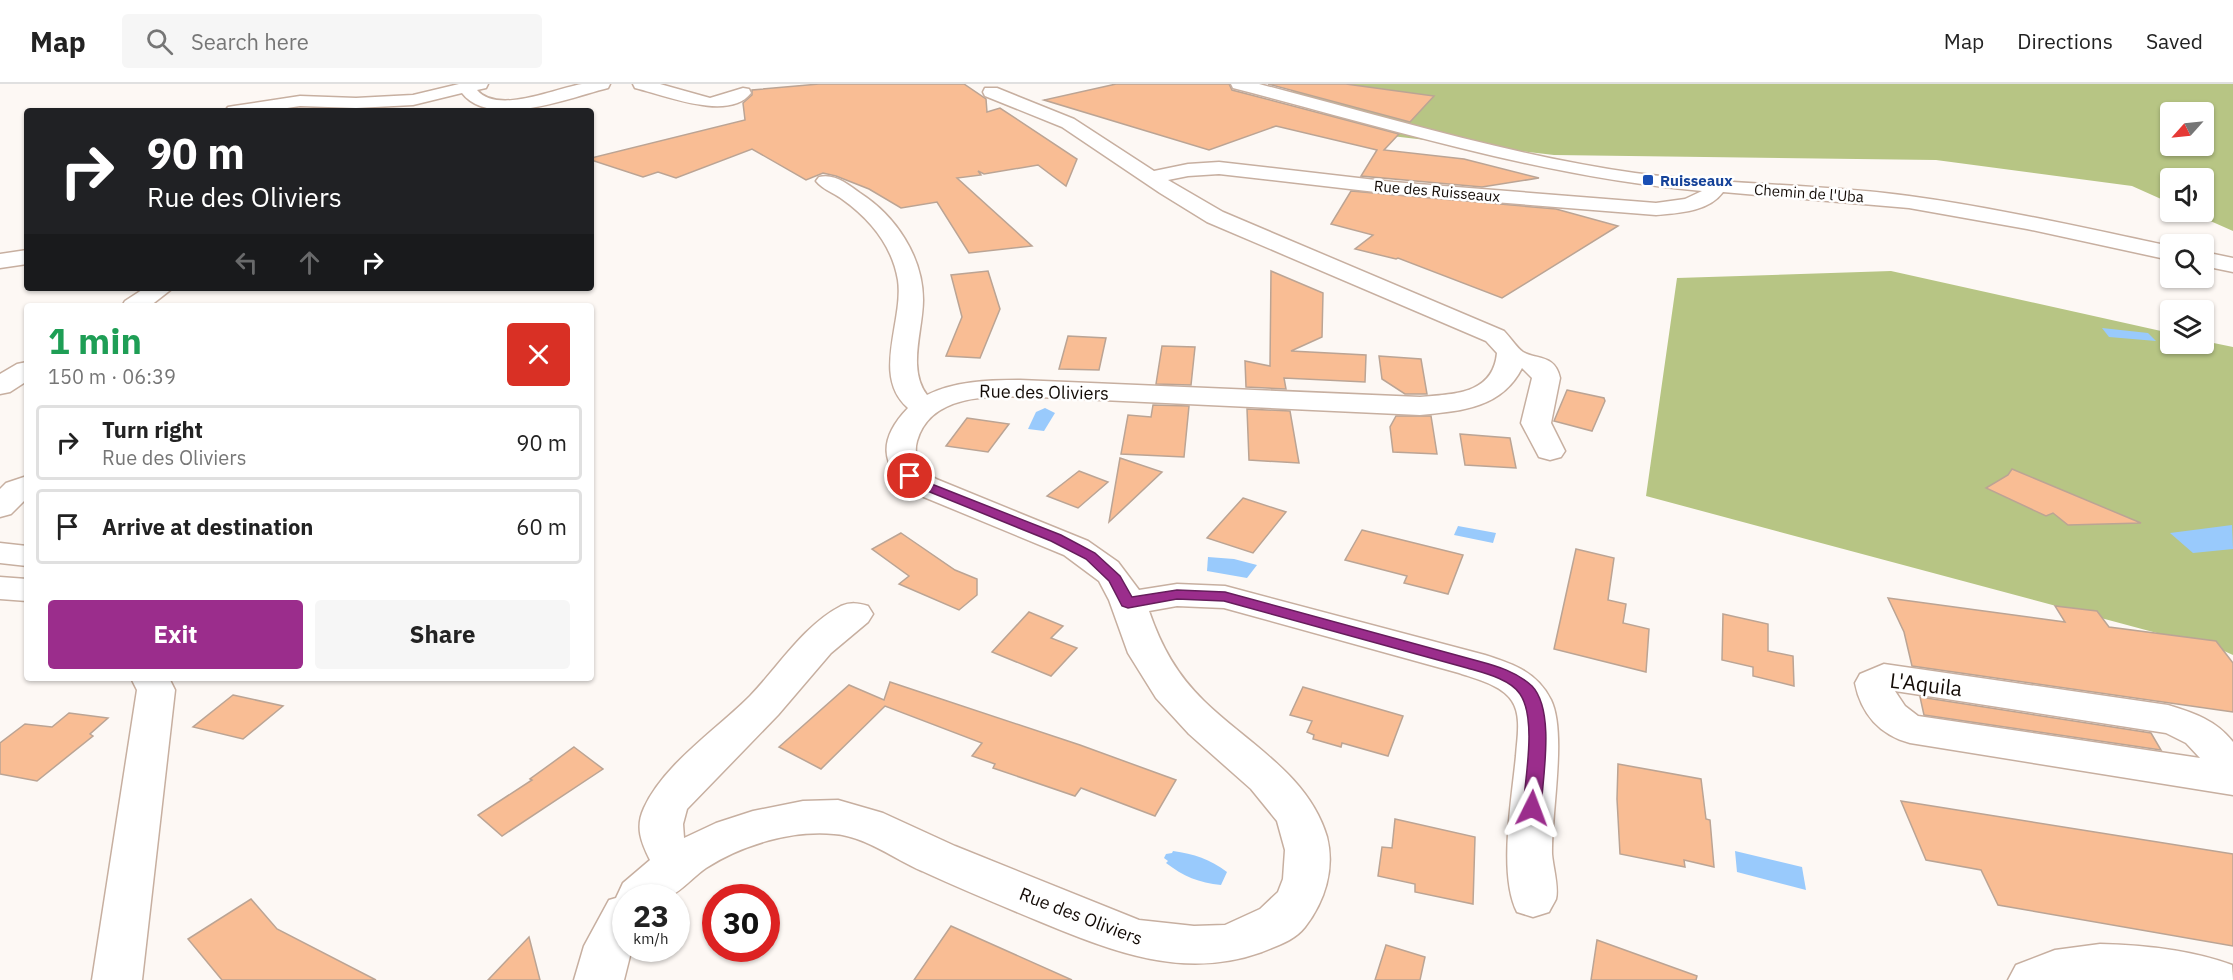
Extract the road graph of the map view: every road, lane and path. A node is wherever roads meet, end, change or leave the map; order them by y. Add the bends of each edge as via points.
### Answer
1 (602, 84) edge
2 (641, 84) edge
3 (1239, 84) edge
4 (473, 86) edge
5 (991, 92) dead end
6 (743, 93) dead end
7 (413, 100) junction
8 (254, 108) edge
9 (383, 108) edge
10 (1150, 178) junction
11 (826, 181) dead end
12 (1718, 186) junction
13 (2160, 251) edge
14 (24, 257) edge
15 (0, 261) edge
16 (2214, 261) edge
17 (2233, 265) edge
18 (156, 291) edge
19 (138, 303) edge
20 (1511, 357) junction
21 (24, 372) edge
22 (0, 386) edge
23 (925, 408) junction
24 (1550, 452) dead end
25 (24, 486) edge
26 (0, 507) edge
27 (0, 553) edge
28 (24, 556) edge
29 (0, 588) edge
30 (24, 590) edge
31 (1128, 603) junction
32 (855, 615) dead end
33 (152, 681) edge
34 (2233, 777) edge
35 (677, 863) junction
36 (652, 884) edge
37 (1533, 898) dead end
38 (612, 939) edge
39 (117, 980) edge
40 (599, 980) edge
41 (2033, 980) edge
42 (2215, 980) edge

1 - 4 street via 545,101 519,104 480,101 475,98
2 - 6 street via 710,103
3 - 12 street, Chemin de l'Uba via 1582,170
4 - 7 street
5 - 10 street via 1068,123
7 - 8 street via 300,101
7 - 9 street
10 - 12 street, Rue des Ruisseaux via 1220,168 1393,188 1656,209 1698,202
10 - 20 street via 1228,223 1482,330 1503,344
11 - 23 street via 872,212 897,244 910,293 906,382 914,399
12 - 13 street, Chemin de l'Uba via 1918,203
14 - 15 street
16 - 17 street
18 - 19 street
20 - 23 street, Rue des Oliviers via 1504,377 1489,392 1420,406 1007,388 968,391
20 - 24 street via 1532,362 1545,372 1536,423
21 - 22 street
23 - 31 street, Rue des Oliviers via 908,426 900,447 903,466 910,476 925,486 1083,552 1115,579
25 - 26 street
27 - 28 street
29 - 30 street
31 - 35 street, Rue des Oliviers via 1161,677 1195,716 1278,790 1303,827 1309,853 1307,878 1284,918 1229,944 1202,947 1137,940 843,818 773,821 705,845
31 - 37 street via 1177,595 1225,597 1496,671 1522,685 1536,708 1539,728 1530,853
32 - 35 street via 831,631 670,799 660,825 662,843
33 - 39 street via 156,690
34 - 34 street, L'Aquila via 1910,729 1882,708 1874,683 1884,676 2188,724 2210,740
35 - 36 street, Rue des Oliviers
38 - 40 street
41 - 42 street via 2073,968 2105,964

